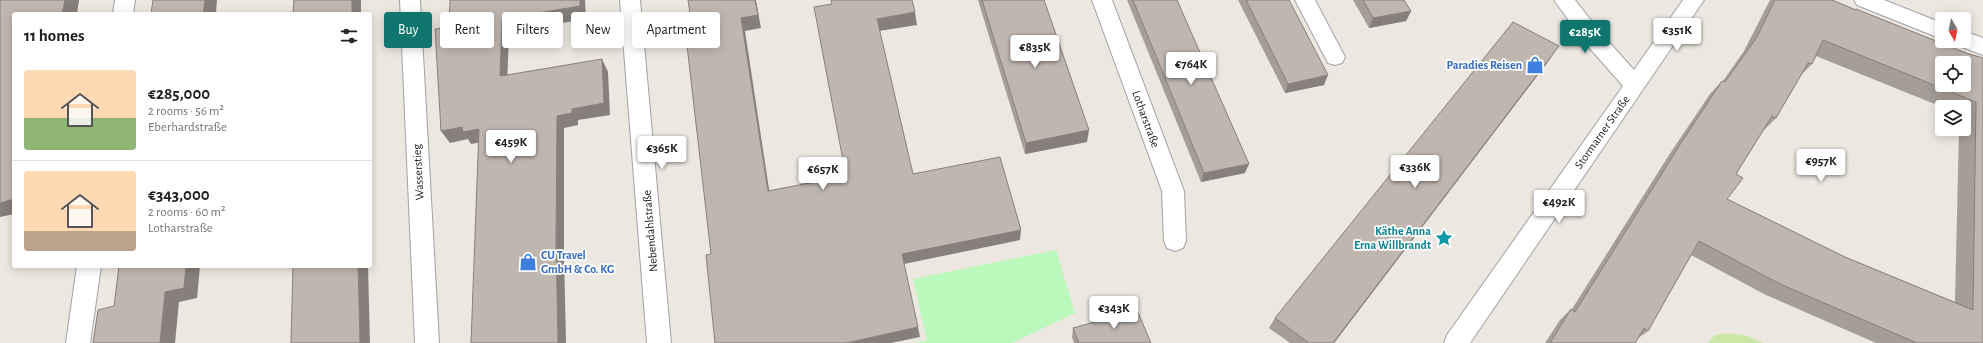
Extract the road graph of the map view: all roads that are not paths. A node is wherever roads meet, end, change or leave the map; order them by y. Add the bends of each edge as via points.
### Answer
1 (125, 0) edge
2 (410, 0) edge
3 (630, 0) edge
4 (1102, 0) edge
5 (1305, 0) edge
6 (1564, 0) edge
7 (1694, 0) edge
8 (1864, 0) edge
9 (123, 12) edge
10 (1935, 28) edge
11 (1971, 42) edge
12 (1983, 47) edge
13 (1335, 57) dead end
14 (1634, 85) junction
15 (1175, 241) dead end
16 (89, 268) edge
17 (78, 343) edge
18 (427, 343) edge
19 (659, 343) edge
20 (1456, 343) edge

1 - 9 street
2 - 18 street, Wasserstieg
3 - 19 street, Nebendahlstraße
4 - 15 street, Lotharstraße via 1173,191
5 - 13 street
6 - 14 street
7 - 14 street, Stormarner Straße
8 - 10 street
11 - 12 street
14 - 20 street, Stormarner Straße
16 - 17 street

